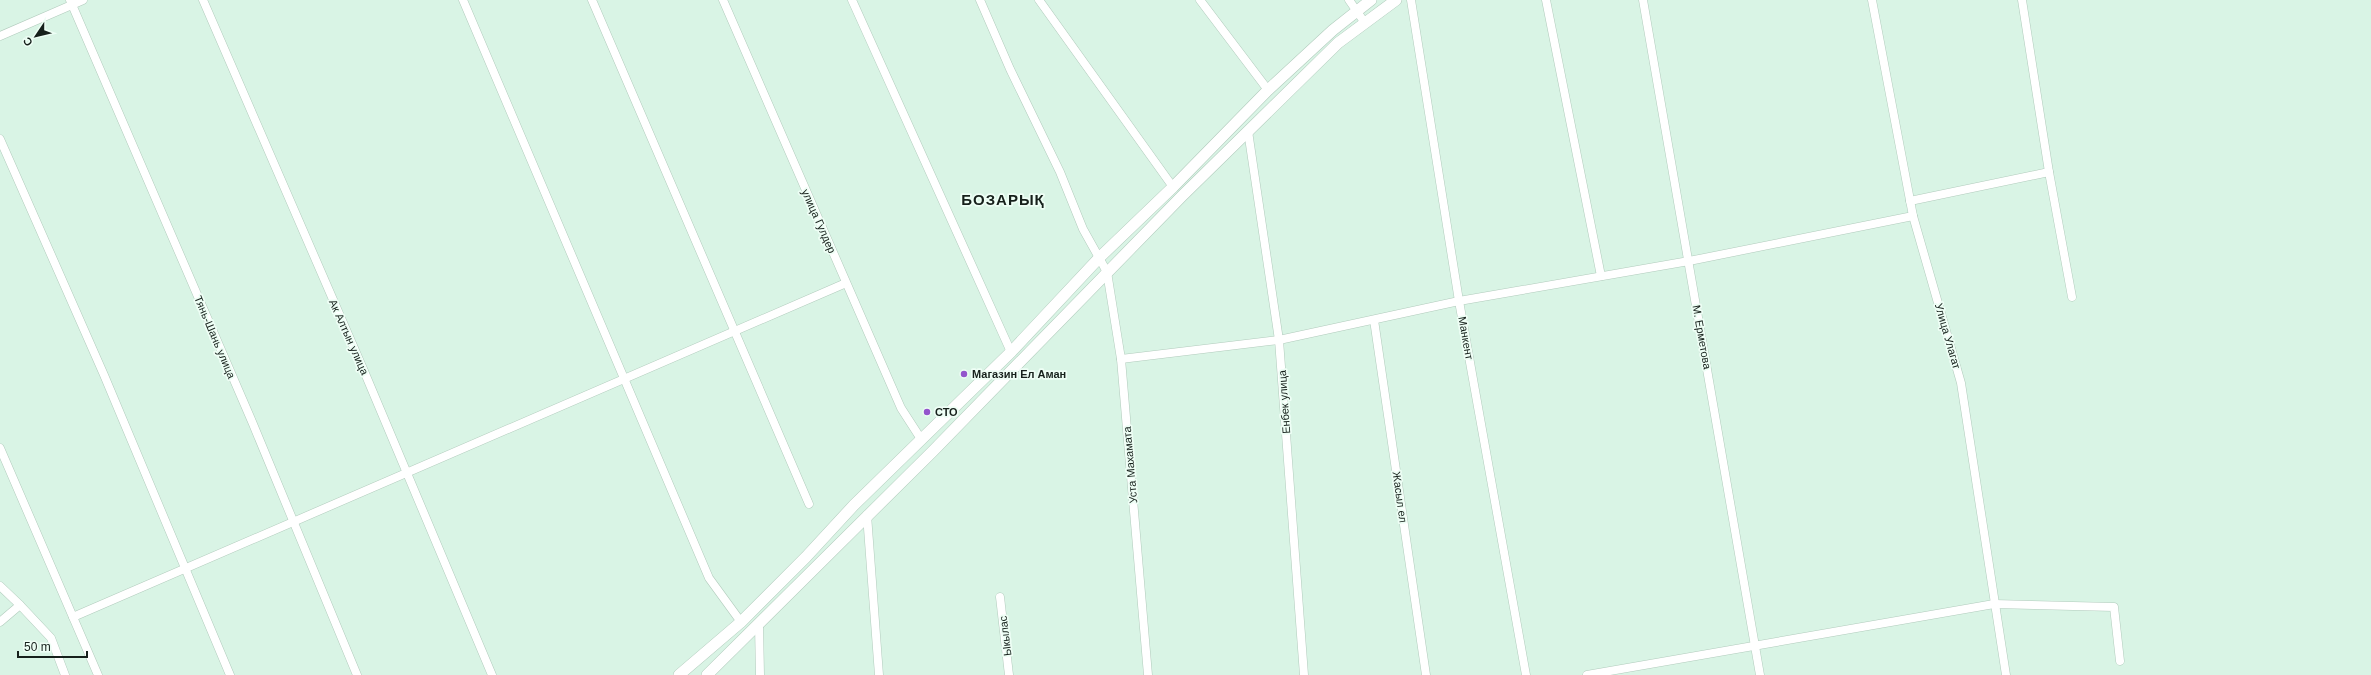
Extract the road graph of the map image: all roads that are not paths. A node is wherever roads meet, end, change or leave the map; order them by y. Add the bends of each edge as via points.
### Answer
1 (83, 0) edge
2 (203, 0) edge
3 (463, 0) edge
4 (592, 0) edge
5 (723, 0) edge
6 (852, 0) edge
7 (980, 0) edge
8 (1039, 0) edge
9 (1200, 0) edge
10 (1349, 0) edge
11 (1371, 0) edge
12 (1396, 0) edge
13 (1411, 0) edge
14 (1546, 0) edge
15 (1643, 0) edge
16 (1872, 0) edge
17 (2022, 0) edge
18 (71, 2) edge
19 (1356, 10) junction
20 (1365, 23) junction
21 (0, 36) edge
22 (1268, 90) junction
23 (1248, 131) junction
24 (0, 138) edge
25 (2049, 172) junction
26 (1173, 187) junction
27 (1910, 200) junction
28 (1912, 216) junction
29 (1100, 257) junction
30 (1689, 261) junction
31 (1107, 272) junction
32 (1601, 276) junction
33 (846, 283) junction
34 (2072, 297) dead end
35 (1459, 301) junction
36 (1374, 320) junction
37 (735, 332) junction
38 (1280, 340) junction
39 (1011, 352) junction
40 (1121, 359) junction
41 (625, 379) junction
42 (921, 439) junction
43 (0, 448) edge
44 (407, 473) junction
45 (809, 504) dead end
46 (867, 515) junction
47 (293, 521) junction
48 (185, 568) junction
49 (0, 586) edge
50 (1000, 597) dead end
51 (20, 604) junction
52 (1994, 604) junction
53 (73, 617) junction
54 (0, 622) edge
55 (741, 622) junction
56 (759, 625) junction
57 (1755, 646) junction
58 (2120, 661) dead end
59 (1620, 672) edge
60 (65, 675) edge
61 (98, 675) edge
62 (230, 675) edge
63 (357, 675) edge
64 (492, 675) edge
65 (679, 675) edge
66 (707, 675) edge
67 (760, 675) edge
68 (879, 675) edge
69 (1009, 675) edge
70 (1148, 675) edge
71 (1304, 675) edge
72 (1426, 675) edge
73 (1526, 675) edge
74 (1587, 675) edge
75 (1760, 675) edge
76 (2006, 675) edge

1 - 18 street
2 - 44 street, Ак Алтын улица
3 - 41 street
4 - 37 street
5 - 33 street, улица Гулдер
6 - 39 street
7 - 29 street, Уста Махамата via 1060,172 1083,229
8 - 26 street
9 - 22 street
10 - 19 street
11 - 19 main road
12 - 20 main road
13 - 35 street, Манкент
14 - 32 street
15 - 30 street, М. Ерметова
16 - 27 street, Улица Улагат
17 - 25 street
18 - 21 street
18 - 47 street, Тянь-Шань улица
19 - 20 street
19 - 22 main road
20 - 23 main road via 1338,43
22 - 26 main road
23 - 31 main road
23 - 38 street, Енбек улица
24 - 48 street
25 - 27 street
25 - 34 street
26 - 29 main road
27 - 28 street, Улица Улагат
28 - 30 street
28 - 52 street, Улица Улагат via 1961,383
29 - 31 street, Уста Махамата
29 - 39 main road
30 - 32 street
30 - 57 street, М. Ерметова
31 - 40 street, Уста Махамата
31 - 46 main road
32 - 35 street
33 - 37 street
33 - 42 street, улица Гулдер via 901,408
35 - 36 street
35 - 73 street, Манкент
36 - 38 street
36 - 72 street, Жасыл ел
37 - 41 street
37 - 45 street
38 - 40 street
38 - 71 street, Енбек улица
39 - 42 main road
40 - 70 street, Уста Махамата
41 - 44 street
41 - 55 street via 709,578
42 - 55 main road
43 - 53 street
44 - 47 street
44 - 64 street, Ак Алтын улица
46 - 56 main road
46 - 68 street
47 - 48 street
47 - 63 street, Тянь-Шань улица
48 - 53 street
48 - 62 street
49 - 51 street
50 - 69 street, Ыкылас
51 - 54 street
51 - 60 street via 51,638
52 - 57 street
52 - 58 street via 2114,607
52 - 76 street, Улица Улагат
53 - 61 street
55 - 65 main road
56 - 66 main road
56 - 67 street
57 - 59 street
57 - 75 street, М. Ерметова
59 - 74 street

